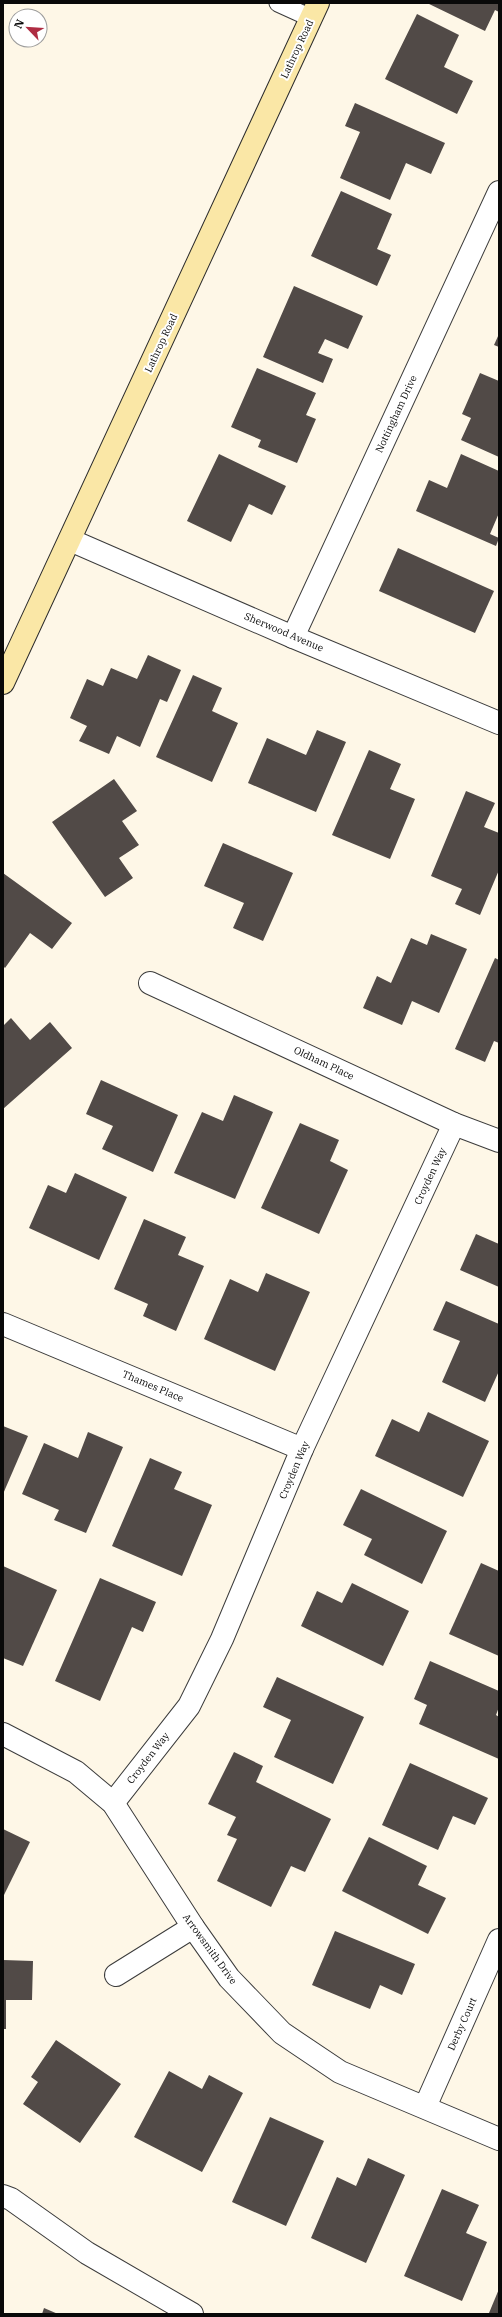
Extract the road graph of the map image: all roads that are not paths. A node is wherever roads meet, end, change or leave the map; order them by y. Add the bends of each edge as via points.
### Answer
1 (278, 3) edge
2 (314, 11) edge
3 (499, 192) edge
4 (70, 540) junction
5 (293, 637) junction
6 (3, 683) edge
7 (499, 723) edge
8 (150, 983) dead end
9 (454, 1124) junction
10 (499, 1141) edge
11 (3, 1324) edge
12 (302, 1449) junction
13 (3, 1734) edge
14 (113, 1803) junction
15 (193, 1927) junction
16 (499, 1940) edge
17 (116, 1975) dead end
18 (425, 2107) junction
19 (499, 2139) edge
20 (3, 2196) edge
21 (192, 2314) edge

1 - 2 lane
2 - 4 main road, Lathrop Road
3 - 5 street, Nottingham Drive
4 - 5 street, Sherwood Avenue
4 - 6 main road, Lathrop Road
5 - 7 street, Sherwood Avenue
8 - 9 street, Oldham Place
9 - 10 street, Oldham Place
9 - 12 street, Croyden Way
11 - 12 street, Thames Place
12 - 14 street, Croyden Way via 222,1640 189,1706
13 - 14 street, Arrowsmith Drive via 76,1772
14 - 15 street, Arrowsmith Drive
15 - 17 street
15 - 18 street, Arrowsmith Drive via 229,1978 282,2033 340,2072
16 - 18 street, Derby Court
18 - 19 street, Arrowsmith Drive
20 - 21 street via 11,2199 87,2253

